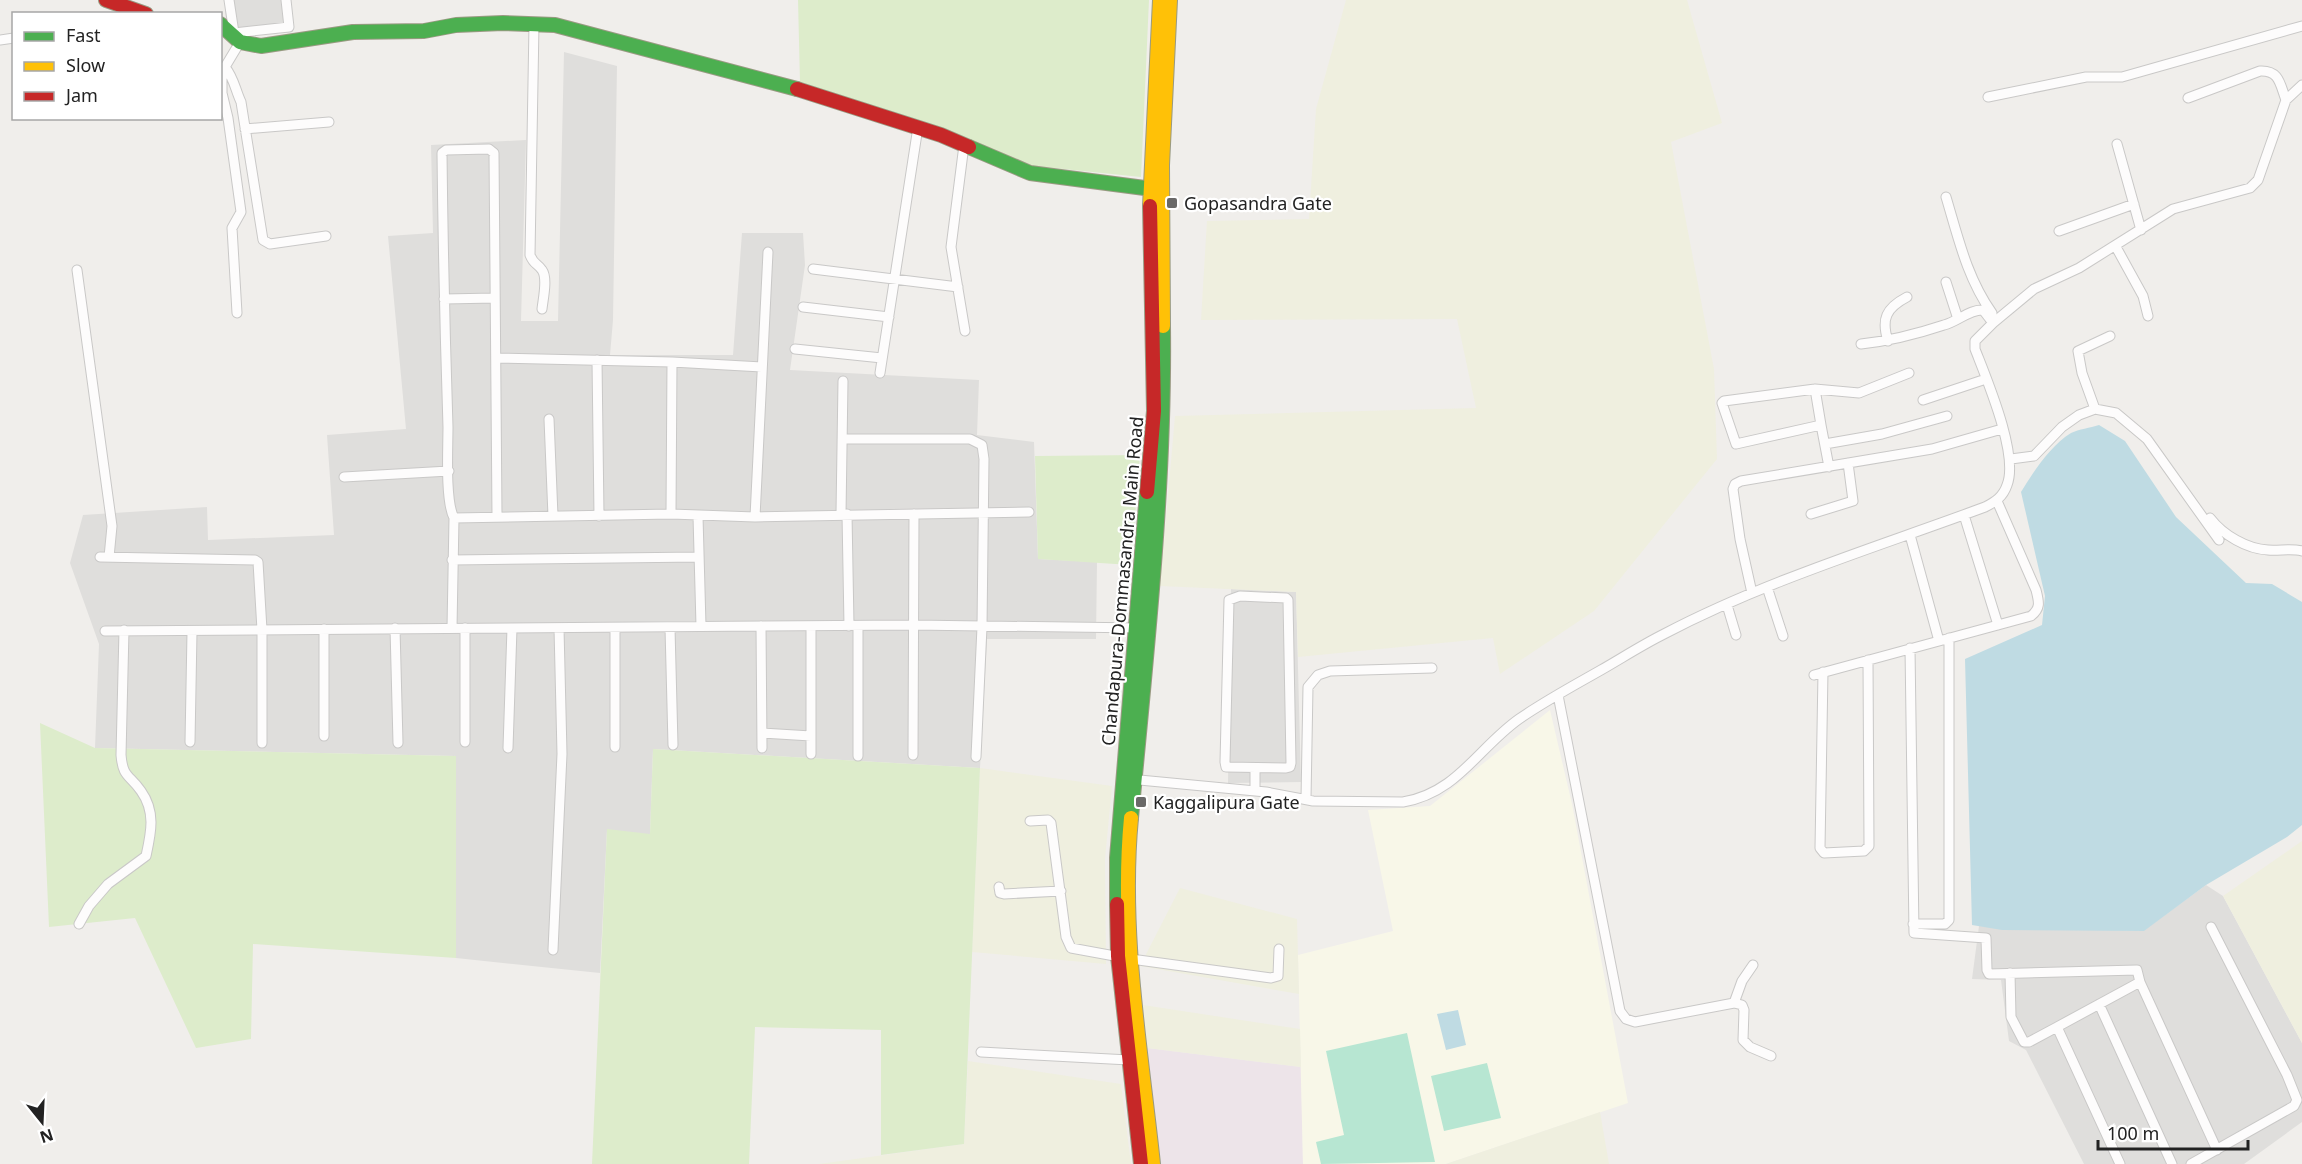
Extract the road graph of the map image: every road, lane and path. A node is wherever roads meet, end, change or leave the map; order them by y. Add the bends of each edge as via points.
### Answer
1 (106, 0) edge
2 (229, 0) edge
3 (286, 0) edge
4 (1160, 0) edge
5 (1170, 0) edge
6 (138, 12) edge
7 (534, 24) junction
8 (222, 26) edge
9 (2302, 26) edge
10 (261, 30) junction
11 (240, 42) junction
12 (261, 45) junction
13 (225, 67) junction
14 (2302, 86) edge
15 (1988, 97) dead end
16 (2188, 98) dead end
17 (2286, 100) junction
18 (329, 122) dead end
19 (918, 127) junction
20 (245, 129) junction
21 (2117, 144) dead end
22 (964, 145) junction
23 (1156, 190) junction
24 (1946, 197) dead end
25 (2134, 204) junction
26 (2141, 230) junction
27 (2059, 231) dead end
28 (326, 236) dead end
29 (2115, 247) junction
30 (768, 252) dead end
31 (813, 268) dead end
32 (77, 270) dead end
33 (895, 278) junction
34 (1946, 282) dead end
35 (958, 287) junction
36 (495, 297) junction
37 (1907, 297) dead end
38 (444, 299) junction
39 (803, 307) dead end
40 (542, 309) dead end
41 (237, 313) dead end
42 (2148, 316) dead end
43 (888, 317) junction
44 (1958, 319) junction
45 (1995, 322) junction
46 (965, 331) dead end
47 (2110, 336) dead end
48 (1888, 341) junction
49 (1861, 344) dead end
50 (795, 349) dead end
51 (496, 358) junction
52 (882, 358) junction
53 (597, 360) junction
54 (672, 362) junction
55 (762, 367) junction
56 (880, 373) dead end
57 (1909, 373) dead end
58 (1986, 379) junction
59 (843, 381) dead end
60 (1815, 389) junction
61 (1923, 400) dead end
62 (2096, 409) junction
63 (1947, 416) dead end
64 (549, 419) dead end
65 (1821, 424) junction
66 (2002, 429) junction
67 (842, 439) junction
68 (1825, 444) junction
69 (2011, 459) junction
70 (1848, 463) junction
71 (1829, 467) junction
72 (449, 471) junction
73 (344, 477) dead end
74 (2183, 489) junction
75 (1997, 501) junction
76 (984, 512) junction
77 (1029, 512) dead end
78 (671, 514) junction
79 (844, 514) junction
80 (914, 514) junction
81 (1811, 514) dead end
82 (1964, 515) junction
83 (497, 516) junction
84 (553, 516) junction
85 (599, 516) junction
86 (698, 516) junction
87 (755, 517) junction
88 (454, 518) junction
89 (1910, 535) junction
90 (2220, 540) dead end
91 (2302, 551) edge
92 (699, 557) junction
93 (452, 560) junction
94 (1767, 587) junction
95 (1752, 593) junction
96 (1727, 605) junction
97 (1998, 624) junction
98 (913, 625) junction
99 (701, 626) junction
100 (761, 626) junction
101 (811, 626) junction
102 (853, 626) junction
103 (670, 627) junction
104 (982, 627) junction
105 (395, 628) junction
106 (452, 628) junction
107 (465, 628) junction
108 (512, 628) junction
109 (559, 628) junction
110 (615, 628) junction
111 (1142, 628) junction
112 (324, 629) junction
113 (124, 630) junction
114 (262, 630) junction
115 (105, 631) dead end
116 (192, 632) junction
117 (1736, 635) dead end
118 (1783, 636) dead end
119 (1949, 638) junction
120 (1939, 641) junction
121 (1910, 648) junction
122 (1868, 660) junction
123 (1432, 668) dead end
124 (1558, 695) junction
125 (762, 733) junction
126 (324, 736) dead end
127 (811, 736) junction
128 (190, 742) dead end
129 (465, 742) dead end
130 (262, 743) dead end
131 (398, 743) dead end
132 (673, 745) dead end
133 (615, 747) dead end
134 (508, 748) dead end
135 (762, 748) dead end
136 (811, 754) dead end
137 (913, 755) dead end
138 (858, 756) dead end
139 (976, 757) dead end
140 (1255, 768) junction
141 (1130, 779) junction
142 (1255, 791) junction
143 (1306, 799) junction
144 (1030, 821) dead end
145 (999, 887) dead end
146 (1061, 891) junction
147 (79, 924) dead end
148 (1913, 924) junction
149 (2211, 927) dead end
150 (1279, 949) dead end
151 (553, 950) dead end
152 (1124, 958) junction
153 (1753, 965) dead end
154 (2010, 973) junction
155 (2140, 982) junction
156 (1734, 1003) junction
157 (2099, 1004) junction
158 (2057, 1028) junction
159 (981, 1052) dead end
160 (1771, 1056) dead end
161 (1129, 1060) junction
162 (2217, 1150) junction
163 (1141, 1164) edge
164 (1153, 1164) edge
165 (2121, 1164) edge
166 (2172, 1164) edge
167 (2191, 1164) edge

1 - 6 main road
2 - 10 street via 234,33
3 - 10 street via 289,27
4 - 23 main road, Chandapura-Dommasandra Main Road
5 - 23 main road, Chandapura-Dommasandra Main Road
7 - 12 main road via 503,22 424,31 353,32
7 - 19 main road via 579,30 785,85
7 - 40 street via 530,255 545,275
8 - 11 main road
9 - 15 street via 2122,77 2086,77
10 - 12 street
11 - 12 main road
11 - 13 street
13 - 20 street via 234,77
13 - 41 street via 222,93 241,212 232,228
14 - 17 street
16 - 17 street via 2270,70
17 - 26 street via 2258,180 2250,188 2173,209
18 - 20 street
19 - 22 main road
19 - 33 street
20 - 28 street via 263,240 270,244
21 - 25 street
22 - 23 main road via 1030,173
22 - 35 street via 951,247
23 - 111 main road, Chandapura-Dommasandra Main Road via 1164,411
24 - 45 street via 1969,272
25 - 26 street
25 - 27 street
26 - 29 street
29 - 42 street via 2143,296
29 - 45 street via 2034,289
30 - 55 street
31 - 33 street
32 - 114 street via 112,526 104,557 255,560 260,565
33 - 35 street
33 - 43 street
34 - 44 street
35 - 46 street
36 - 38 street
36 - 38 street via 494,153 489,149 447,150 442,153
36 - 51 street
37 - 48 street via 1887,314 1884,326
38 - 72 street
39 - 43 street
43 - 52 street
44 - 45 street via 1980,309
44 - 48 street
45 - 58 street via 1975,345
47 - 62 street via 2078,351
48 - 49 street
50 - 52 street
51 - 53 street
51 - 83 street
52 - 56 street
53 - 54 street
53 - 85 street
54 - 55 street
54 - 78 street
55 - 87 street
57 - 60 street via 1859,393
58 - 61 street
58 - 66 street
59 - 67 street
60 - 65 street
60 - 65 street via 1722,403 1736,444
62 - 69 street via 2062,427 2034,456
62 - 74 street via 2116,413 2147,439
63 - 68 street via 1882,434
64 - 84 street
65 - 68 street
66 - 69 street
66 - 70 street via 1932,449
67 - 76 street via 970,439 982,445
67 - 79 street
68 - 71 street
69 - 75 street via 2008,483
70 - 71 street
70 - 81 street via 1853,501
71 - 95 street via 1735,484 1740,539
72 - 73 street
72 - 88 street
74 - 90 street
74 - 91 street via 2215,525 2246,546
75 - 82 street
75 - 97 street via 2040,605 2031,616
76 - 77 street
76 - 80 street
76 - 104 street
78 - 85 street
78 - 86 street
79 - 80 street
79 - 87 street
79 - 102 street
80 - 98 street
82 - 89 street
82 - 97 street
83 - 84 street
83 - 88 street
84 - 85 street
86 - 87 street
86 - 92 street
88 - 93 street
89 - 94 street
89 - 120 street
92 - 93 street
92 - 99 street
93 - 106 street
94 - 95 street
94 - 118 street
95 - 96 street
96 - 117 street
96 - 124 street via 1664,633
97 - 119 street
98 - 102 street
98 - 104 street
98 - 137 street
99 - 100 street
99 - 103 street
100 - 101 street
100 - 125 street
101 - 102 street
101 - 127 street
102 - 138 street
103 - 110 street
103 - 132 street
104 - 111 street
104 - 139 street
105 - 106 street
105 - 112 street
105 - 131 street
106 - 107 street
107 - 108 street
107 - 129 street
108 - 109 street
108 - 134 street
109 - 110 street
109 - 151 street via 562,754
110 - 133 street
111 - 141 main road, Chandapura-Dommasandra Main Road
112 - 114 street
112 - 126 street
113 - 115 street
113 - 116 street
113 - 147 street via 123,771 141,790 151,809 151,830 146,856 108,884
114 - 116 street
114 - 130 street
116 - 128 street
119 - 120 street
119 - 148 street via 1949,920 1945,924
120 - 121 street
121 - 122 street
121 - 148 street
122 - 122 street via 1869,846 1864,851 1824,852 1820,848 1819,673
123 - 143 street via 1330,671 1318,675 1308,687
124 - 143 street via 1517,721 1431,795 1403,802
124 - 156 street via 1620,1011 1635,1022
125 - 127 street
125 - 135 street
127 - 136 street
140 - 140 street via 1226,767 1225,762 1229,600 1240,596 1286,598 1291,763 1286,768
140 - 142 street
141 - 142 street
141 - 152 main road, Chandapura-Dommasandra Main Road
142 - 143 street
144 - 146 street via 1051,823
145 - 146 street via 1004,894
146 - 152 street via 1066,937 1071,948
148 - 154 street via 1915,934 1986,938 1989,974
149 - 162 street via 2297,1100 2294,1106
150 - 152 street via 1276,978
152 - 161 main road, Chandapura-Dommasandra Main Road
152 - 164 main road, Chandapura-Dommasandra Main Road
153 - 156 street
154 - 155 street via 2137,970
154 - 158 street via 2011,1017 2024,1042
155 - 157 street
155 - 162 street
156 - 160 street via 1744,1010 1743,1040
157 - 158 street
157 - 166 street
158 - 165 street
159 - 161 street
161 - 163 main road, Chandapura-Dommasandra Main Road
162 - 167 street

